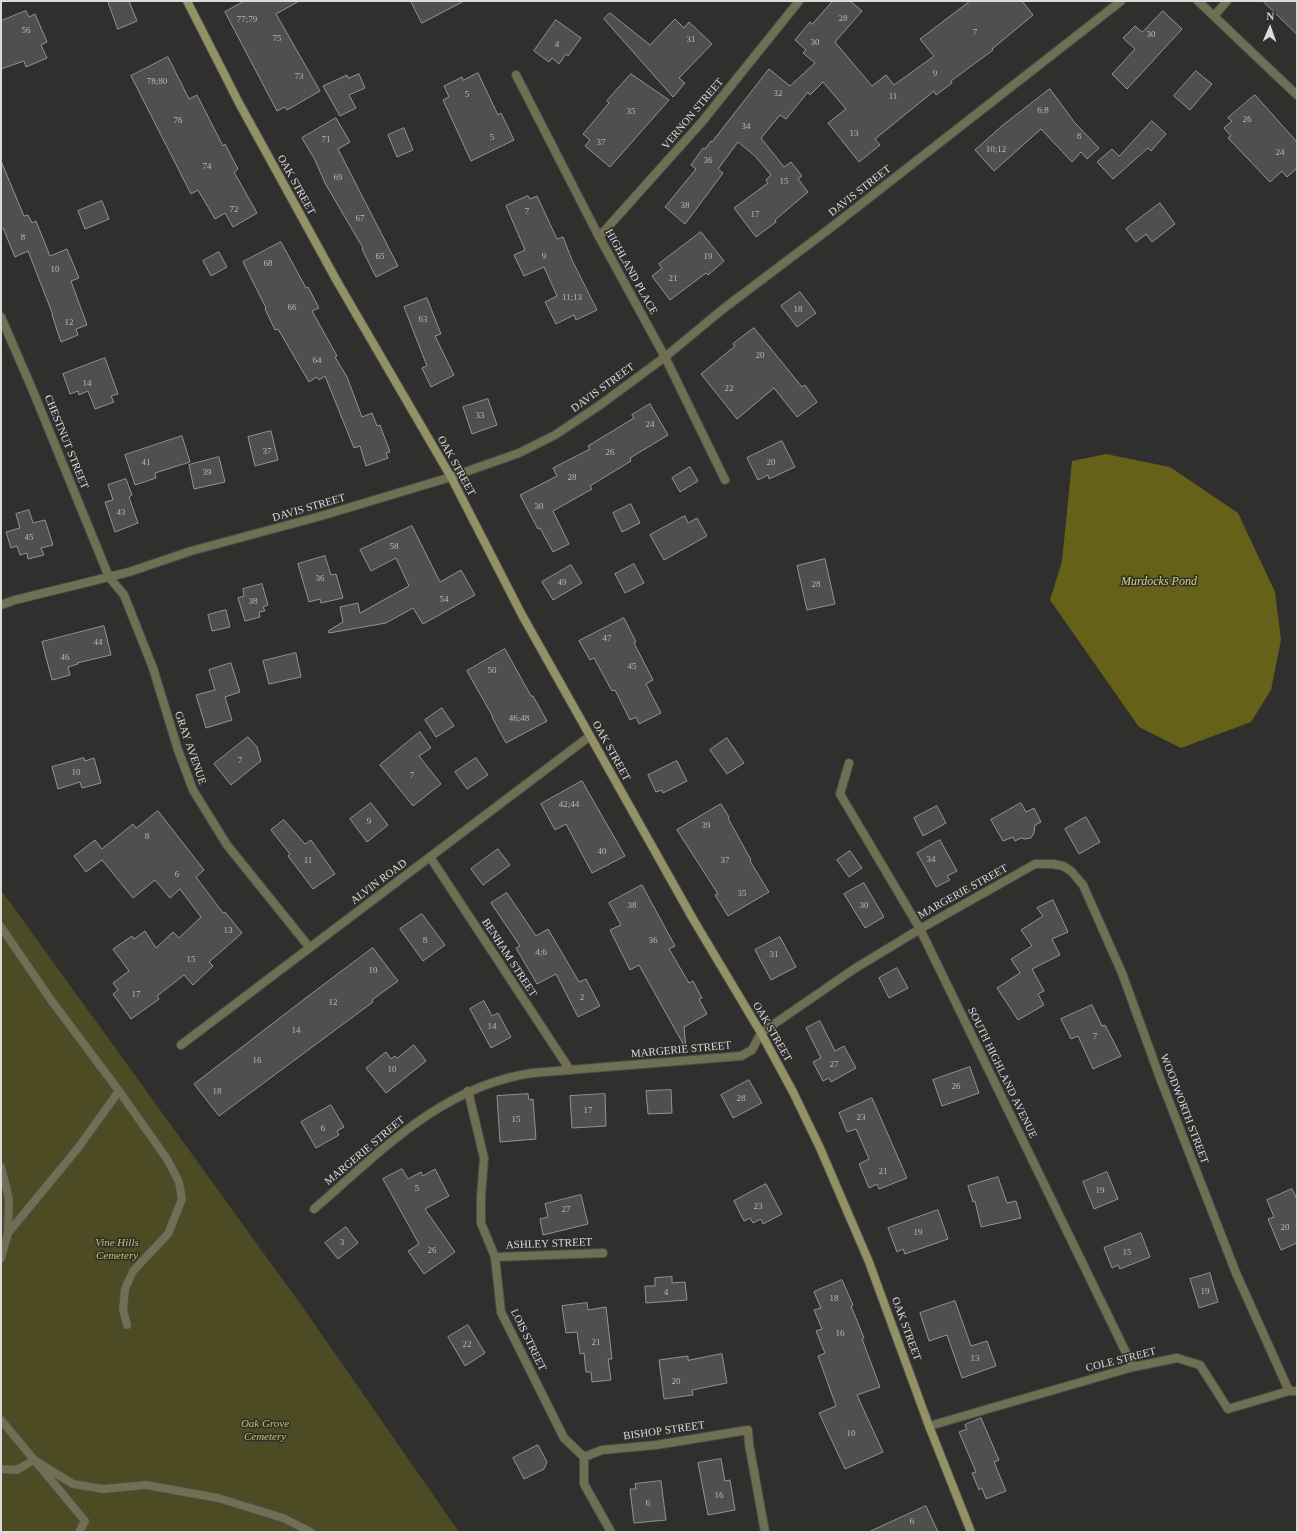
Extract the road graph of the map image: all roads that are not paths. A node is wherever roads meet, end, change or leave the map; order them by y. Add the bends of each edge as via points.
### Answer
1 (187, 1) edge
2 (799, 1) edge
3 (1121, 1) edge
4 (1198, 1) edge
5 (1227, 1) edge
6 (1214, 16) junction
7 (516, 75) dead end
8 (1297, 95) edge
9 (599, 237) junction
10 (1, 317) edge
11 (665, 357) junction
12 (451, 477) junction
13 (725, 480) dead end
14 (109, 577) junction
15 (1, 605) edge
16 (590, 736) junction
17 (849, 763) dead end
18 (430, 857) junction
19 (1035, 864) joint
20 (1, 927) edge
21 (920, 929) junction
22 (310, 948) junction
23 (761, 1033) junction
24 (181, 1045) dead end
25 (570, 1070) junction
26 (119, 1091) junction
27 (468, 1091) junction
28 (1, 1167) edge
29 (314, 1209) dead end
30 (8, 1233) junction
31 (603, 1253) dead end
32 (495, 1257) junction
33 (1, 1258) edge
34 (127, 1325) dead end
35 (1133, 1367) junction
36 (1293, 1391) edge
37 (1, 1420) edge
38 (929, 1426) junction
39 (584, 1457) junction
40 (34, 1460) junction
41 (1, 1469) edge
42 (79, 1532) edge
43 (311, 1532) edge
44 (611, 1532) edge
45 (765, 1532) edge
46 (971, 1532) edge

1 - 12 main road, OAK STREET via 239,103 338,283
2 - 9 street, VERNON STREET via 701,123
3 - 11 street, DAVIS STREET via 723,309
4 - 6 street
5 - 6 street
6 - 8 street
7 - 9 street, HIGHLAND PLACE
9 - 11 street, HIGHLAND PLACE
10 - 14 street, CHESTNUT STREET
11 - 12 street, DAVIS STREET via 555,436 519,453
11 - 13 street, HIGHLAND PLACE
12 - 14 street, DAVIS STREET
12 - 16 main road, OAK STREET via 522,615
14 - 15 street, DAVIS STREET
14 - 22 street, GRAY AVENUE via 124,595 153,668 193,790 227,845
16 - 18 street, ALVIN ROAD
16 - 23 main road, OAK STREET via 693,919
17 - 21 street, SOUTH HIGHLAND AVENUE via 840,794
18 - 22 street, ALVIN ROAD
18 - 25 street, BENHAM STREET
19 - 21 street, MARGERIE STREET
19 - 36 street, WOODWORTH STREET via 1063,866 1083,885 1122,973 1236,1274
20 - 26 street via 51,1000
21 - 23 street, MARGERIE STREET via 854,969
21 - 35 street, SOUTH HIGHLAND AVENUE
22 - 24 street, ALVIN ROAD
23 - 25 street, MARGERIE STREET via 752,1050 741,1056
23 - 38 main road, OAK STREET via 793,1092 845,1204 872,1269
25 - 27 street, MARGERIE STREET via 511,1076
26 - 30 street via 78,1148
26 - 34 street via 167,1159 179,1182 182,1199 168,1234 133,1271 125,1289 123,1310
27 - 29 street, MARGERIE STREET via 406,1128
27 - 32 street, LOIS STREET via 484,1158 481,1223
28 - 30 street via 9,1199
30 - 33 street
31 - 32 street, ASHLEY STREET
32 - 39 street, LOIS STREET via 501,1312 564,1438
35 - 36 street, COLE STREET via 1177,1358 1200,1365 1228,1409
35 - 38 street, COLE STREET
37 - 40 street
38 - 46 main road, OAK STREET
39 - 44 street via 584,1484
39 - 45 street, BISHOP STREET via 602,1450 656,1445 748,1430
40 - 41 street via 17,1470
40 - 42 street via 85,1521
40 - 43 street via 73,1484 103,1490 146,1485 218,1498 282,1518

